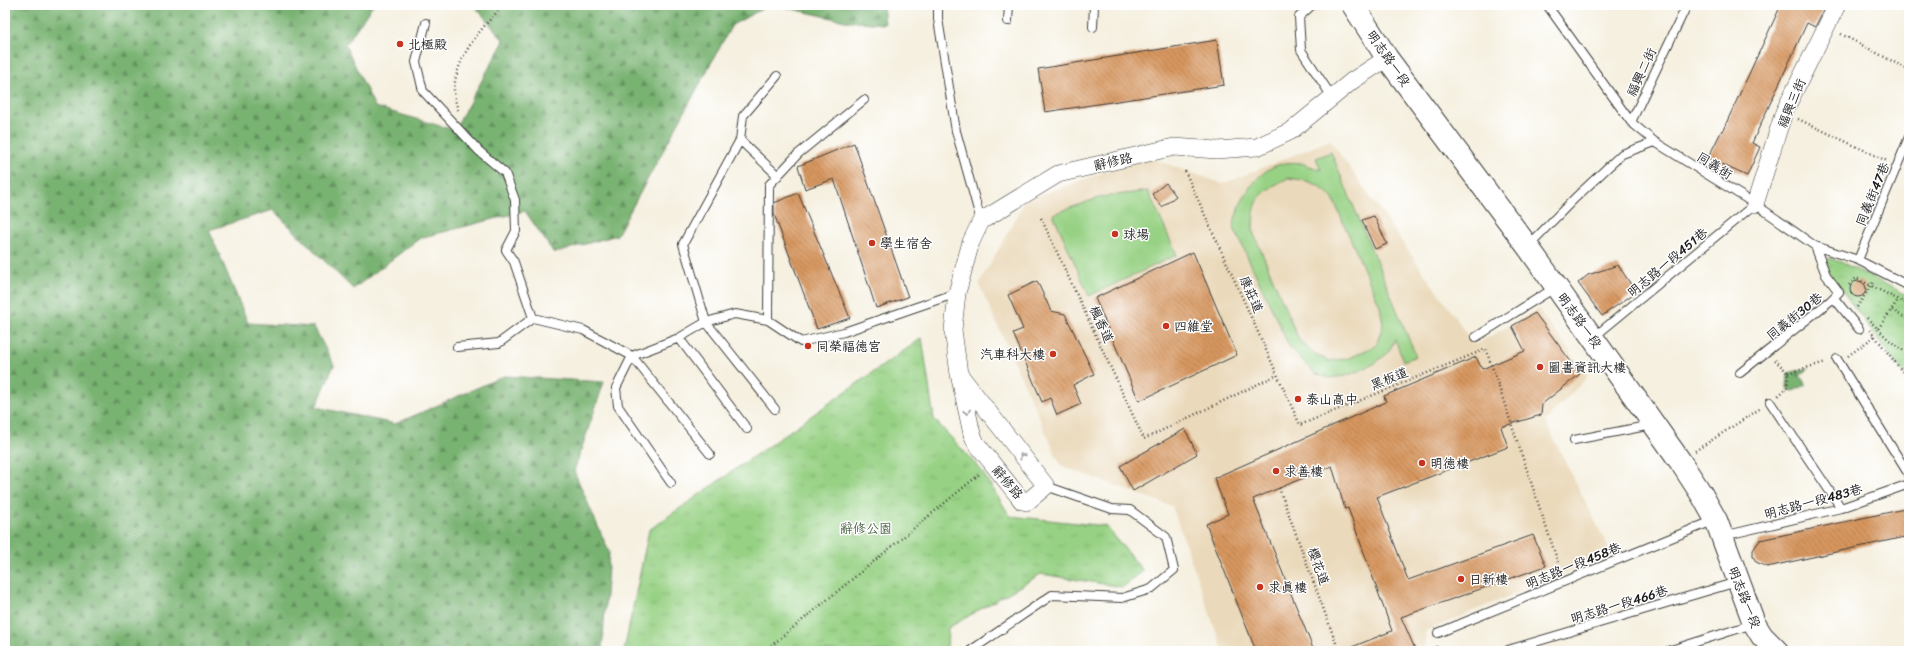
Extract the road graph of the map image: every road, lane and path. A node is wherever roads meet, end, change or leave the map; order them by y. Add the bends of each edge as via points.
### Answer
1 (504, 5) edge
2 (938, 5) edge
3 (1009, 5) edge
4 (1094, 5) edge
5 (1312, 5) edge
6 (1353, 5) edge
7 (1547, 5) edge
8 (1687, 5) edge
9 (1836, 5) edge
10 (1008, 21) dead end
11 (426, 23) dead end
12 (1827, 26) junction
13 (1093, 27) dead end
14 (1388, 58) junction
15 (1909, 70) edge
16 (777, 76) dead end
17 (1332, 97) junction
18 (864, 100) dead end
19 (1784, 112) junction
20 (1631, 122) junction
21 (462, 132) junction
22 (1909, 137) edge
23 (740, 140) junction
24 (1656, 142) junction
25 (1896, 165) junction
26 (1185, 171) dead end
27 (778, 176) junction
28 (1755, 204) junction
29 (1041, 218) dead end
30 (981, 221) junction
31 (1815, 246) junction
32 (1528, 247) junction
33 (1858, 260) junction
34 (1556, 286) junction
35 (1848, 286) dead end
36 (1871, 286) junction
37 (1909, 286) edge
38 (957, 293) junction
39 (1834, 298) junction
40 (1898, 300) junction
41 (1854, 302) dead end
42 (1909, 305) edge
43 (1857, 307) junction
44 (1892, 310) junction
45 (533, 318) junction
46 (768, 320) junction
47 (1909, 320) edge
48 (706, 322) junction
49 (1862, 327) joint
50 (1878, 329) junction
51 (1476, 337) dead end
52 (678, 338) junction
53 (1594, 338) junction
54 (457, 347) dead end
55 (1768, 352) junction
56 (1909, 355) edge
57 (632, 356) junction
58 (1837, 359) dead end
59 (1740, 373) dead end
60 (959, 374) junction
61 (1277, 375) junction
62 (1909, 380) edge
63 (1770, 402) junction
64 (775, 409) dead end
65 (1654, 424) junction
66 (1300, 425) joint
67 (747, 428) dead end
68 (1574, 440) dead end
69 (710, 454) dead end
70 (1680, 460) junction
71 (992, 464) junction
72 (1909, 475) edge
73 (671, 483) dead end
74 (1909, 484) edge
75 (1046, 486) junction
76 (1280, 488) dead end
77 (1841, 508) junction
78 (1719, 528) junction
79 (1558, 562) dead end
80 (1738, 582) junction
81 (1754, 623) junction
82 (1438, 633) dead end
83 (1508, 650) edge
84 (765, 651) edge
85 (970, 651) edge
86 (1340, 651) edge
87 (1668, 651) edge
88 (1777, 651) edge

1 - 21 path via 483,26 458,67 454,90
2 - 30 lane via 956,131
3 - 10 lane
4 - 13 lane
5 - 17 lane via 1299,17 1301,50
6 - 14 main road, 明志路一段
7 - 20 lane
8 - 20 lane, 福興二街
9 - 12 street, 福興三街
11 - 21 lane via 416,62 423,91
12 - 15 path
12 - 19 street, 福興三街
14 - 17 street, 辭修路
14 - 32 main road, 明志路一段
16 - 23 lane via 743,116
17 - 30 street, 辭修路 via 1291,131 1257,147 1217,150 1174,147 1058,174
18 - 27 lane via 798,154
19 - 25 path
19 - 28 street, 福興三街
20 - 24 lane
21 - 45 lane via 478,151 505,173 515,200 516,231 506,250 514,262
22 - 25 lane, 同義街47巷
23 - 27 lane
23 - 48 lane via 683,244
24 - 28 lane, 同義街
24 - 32 lane via 1622,154 1574,198
25 - 33 lane, 同義街47巷
26 - 61 path, 康莊道
27 - 46 lane via 769,185
28 - 31 lane, 同義街
28 - 53 lane, 明志路一段451巷
29 - 61 path, 楓香道 via 1144,439
30 - 38 street, 辭修路 via 971,242
31 - 33 lane, 同義街
31 - 39 lane, 同義街30巷 via 1826,275 1839,292
32 - 34 main road, 明志路一段
33 - 37 lane, 同義街
34 - 51 lane
34 - 53 main road, 明志路一段
35 - 36 path via 1856,278
36 - 40 path
36 - 43 path
38 - 46 lane via 844,332 801,342
38 - 60 street, 辭修路 via 953,330
39 - 49 lane
39 - 55 lane, 同義街30巷
40 - 42 path
40 - 44 path
41 - 43 path
43 - 50 path
44 - 47 path
44 - 50 path
45 - 54 lane via 499,343
45 - 57 lane via 583,330
46 - 48 lane via 734,314
48 - 52 lane
48 - 64 lane
49 - 62 path
50 - 56 path
52 - 57 lane
52 - 67 lane
53 - 65 main road, 明志路一段
55 - 59 lane, 同義街30巷
55 - 63 path via 1788,373 1787,388
57 - 69 lane
57 - 73 lane via 616,388 618,406
58 - 72 lane
60 -> 71 street, 辭修路 via 972,434
75 -> 60 street, 辭修路
61 - 66 path, 康莊道
63 - 70 path
63 - 77 lane
65 - 68 lane
65 - 70 main road, 明志路一段
66 - 79 path, 黑板道 via 1486,349
70 - 78 main road, 明志路一段
71 - 75 street, 辭修路 via 1022,501 1027,502
71 - 84 path
74 - 77 lane, 明志路一段483巷
75 - 85 lane via 1112,509 1130,510 1166,537 1174,570 1151,589 1122,598 1052,595
76 - 86 path, 櫻花道
77 - 78 lane, 明志路一段483巷
78 - 80 main road, 明志路一段
78 - 82 lane, 明志路一段458巷
80 - 81 main road, 明志路一段
80 - 83 lane, 明志路一段466巷
81 - 87 lane
81 - 88 main road, 明志路一段 via 1762,636

